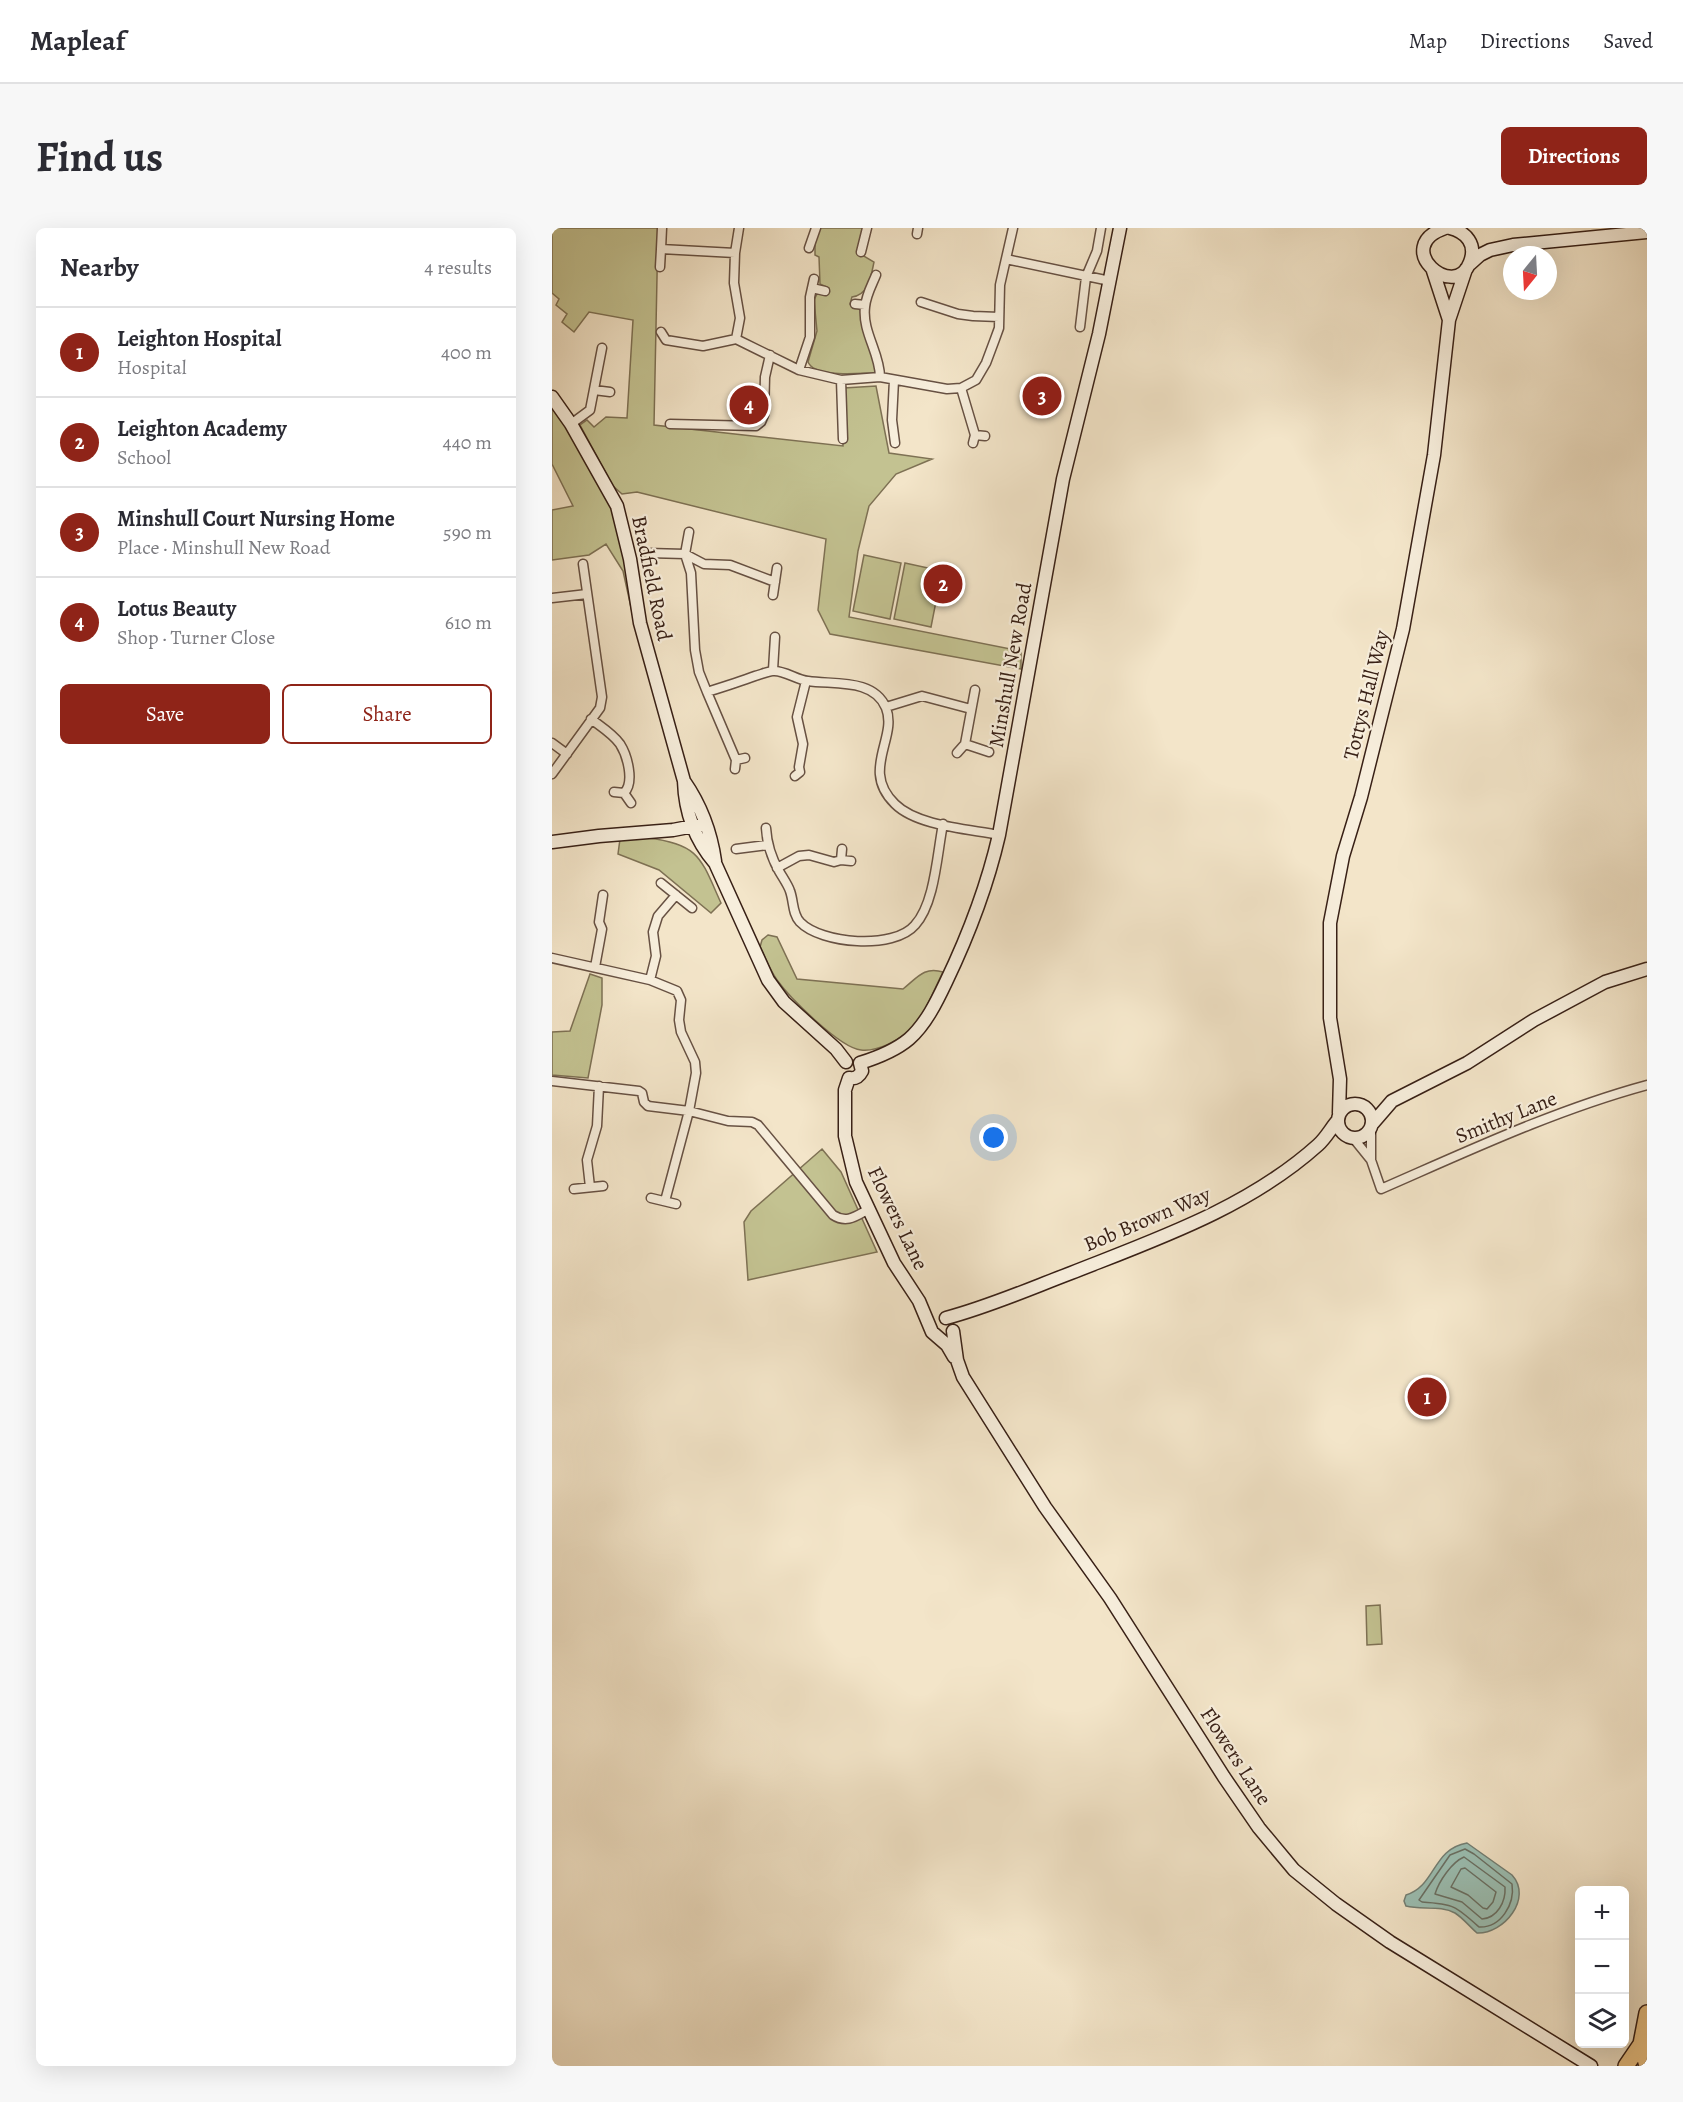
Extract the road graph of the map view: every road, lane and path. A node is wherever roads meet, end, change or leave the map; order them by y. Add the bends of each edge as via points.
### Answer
1 (662, 228) edge
2 (740, 228) edge
3 (816, 228) edge
4 (867, 228) edge
5 (1013, 228) edge
6 (1101, 228) edge
7 (1119, 228) edge
8 (1431, 228) edge
9 (1444, 228) edge
10 (1458, 230) edge
11 (1647, 232) edge
12 (1426, 242) junction
13 (1513, 245) junction
14 (809, 248) dead end
15 (661, 249) junction
16 (861, 252) dead end
17 (735, 253) junction
18 (1006, 259) junction
19 (1468, 266) junction
20 (660, 267) dead end
21 (1433, 271) junction
22 (876, 275) dead end
23 (1086, 277) junction
24 (1110, 281) junction
25 (825, 291) dead end
26 (921, 302) dead end
27 (855, 304) dead end
28 (865, 305) junction
29 (999, 317) junction
30 (1449, 320) junction
31 (1080, 327) dead end
32 (661, 332) dead end
33 (736, 339) junction
34 (602, 348) dead end
35 (770, 355) junction
36 (799, 370) junction
37 (880, 377) junction
38 (841, 380) junction
39 (894, 380) junction
40 (961, 388) junction
41 (594, 390) junction
42 (610, 392) dead end
43 (552, 397) edge
44 (571, 424) junction
45 (670, 424) dead end
46 (978, 438) dead end
47 (843, 440) dead end
48 (895, 443) dead end
49 (689, 532) dead end
50 (648, 553) dead end
51 (685, 554) junction
52 (583, 564) dead end
53 (777, 568) dead end
54 (775, 582) junction
55 (587, 594) junction
56 (773, 595) dead end
57 (552, 598) edge
58 (775, 637) dead end
59 (773, 670) junction
60 (806, 681) junction
61 (975, 690) dead end
62 (708, 692) junction
63 (886, 707) junction
64 (971, 709) junction
65 (591, 718) junction
66 (552, 743) edge
67 (965, 744) junction
68 (989, 752) dead end
69 (957, 753) dead end
70 (567, 754) junction
71 (735, 769) dead end
72 (552, 774) edge
73 (800, 774) dead end
74 (614, 792) dead end
75 (624, 793) junction
76 (631, 803) dead end
77 (943, 824) junction
78 (699, 825) junction
79 (766, 828) dead end
80 (999, 835) junction
81 (552, 842) edge
82 (767, 845) junction
83 (736, 849) dead end
84 (843, 849) dead end
85 (841, 860) junction
86 (851, 861) dead end
87 (777, 868) junction
88 (661, 883) dead end
89 (603, 895) dead end
90 (676, 895) junction
91 (692, 908) dead end
92 (552, 958) edge
93 (595, 967) junction
94 (1647, 969) edge
95 (650, 980) junction
96 (846, 1062) junction
97 (860, 1063) junction
98 (849, 1078) junction
99 (1340, 1079) junction
100 (552, 1081) edge
101 (1647, 1085) edge
102 (599, 1086) junction
103 (1392, 1101) junction
104 (1360, 1104) junction
105 (689, 1111) junction
106 (1338, 1117) junction
107 (1372, 1126) junction
108 (1351, 1138) junction
109 (1320, 1144) junction
110 (1371, 1160) junction
111 (603, 1186) dead end
112 (590, 1187) junction
113 (574, 1189) dead end
114 (651, 1198) dead end
115 (665, 1201) junction
116 (676, 1204) dead end
117 (869, 1209) junction
118 (919, 1301) junction
119 (978, 1308) junction
120 (944, 1317) junction
121 (931, 1326) junction
122 (953, 1330) junction
123 (940, 1339) junction
124 (957, 1360) junction
125 (1647, 2013) edge
126 (1641, 2044) junction
127 (1591, 2066) edge
128 (1626, 2066) edge
129 (1632, 2066) edge
130 (1639, 2066) edge
131 (1647, 2066) edge

1 - 15 street
2 - 17 street
3 - 14 street
4 - 16 street
5 - 18 street
6 - 23 street
7 - 24 street, Minshull New Road
8 - 12 street
9 - 12 street
10 - 13 street via 1485,243
10 - 19 street via 1473,249
11 - 13 street
12 - 21 street, Tottys Hall Way via 1425,258
13 - 19 street via 1490,249
15 - 17 street
15 - 20 street
17 - 33 street via 734,283 740,318
18 - 23 street
18 - 29 street
19 - 21 street via 1454,276
19 - 30 street, Tottys Hall Way
21 - 30 street, Tottys Hall Way
22 - 28 street
23 - 24 street
23 - 31 street via 1078,309
24 - 80 street, Minshull New Road via 1062,479
25 - 36 street via 813,283 810,337
26 - 29 street via 973,316
27 - 28 street
28 - 37 street via 866,325
29 - 40 street via 996,339 986,363 976,380
30 - 99 street, Tottys Hall Way via 1434,455 1403,629 1343,856 1330,922 1330,1018
32 - 33 street via 666,340 703,346
33 - 35 street
34 - 41 street
35 - 36 street
35 - 45 street via 764,415 756,426
36 - 38 street
37 - 38 street
37 - 39 street
38 - 47 street
39 - 40 street
39 - 48 street
40 - 46 street
41 - 42 street
41 - 44 street via 590,410
43 - 44 street, Bradfield Road
44 - 78 street, Bradfield Road via 613,498 623,524 640,623 684,781 694,796
49 - 51 street
50 - 51 street
51 - 54 street via 704,564 730,565
51 - 62 street via 691,573 695,650
52 - 55 street
53 - 54 street
54 - 56 street
55 - 57 street
55 - 65 street via 602,697 600,708
58 - 59 street
59 - 60 street
59 - 62 street
60 - 63 street via 848,683 863,688
60 - 73 street via 798,717 803,744
61 - 64 street
62 - 71 street via 741,759
63 - 64 street via 922,696
63 - 77 street via 888,724 879,770 885,789 905,812
64 - 67 street
65 - 70 street
65 - 75 street via 621,745 631,778
66 - 70 street
67 - 68 street
67 - 69 street
70 - 72 street
74 - 75 street
75 - 76 street
77 - 80 street
77 - 87 street via 927,904 917,924 893,939 845,940 807,927 795,916 790,891
78 - 81 street
78 - 96 street, Bradfield Road via 713,846 715,863 768,981 784,1002
79 - 82 street
80 - 97 street, Minshull New Road via 974,922 936,1003 918,1030 899,1047
82 - 83 street
82 - 87 street
84 - 85 street
85 - 86 street
85 - 87 street via 799,856
88 - 90 street
89 - 93 street
90 - 91 street
90 - 95 street via 658,916 653,932 656,956
92 - 93 street
93 - 95 street
94 - 103 street via 1605,982 1534,1020 1467,1063
95 - 105 street via 677,991 681,1000 681,1032 696,1073
96 - 97 street via 853,1059
96 - 98 street via 843,1070
97 - 98 street via 860,1075
98 - 117 street, Flowers Lane via 844,1090 845,1136 856,1182
99 - 104 street, Tottys Hall Way
99 - 106 street, Tottys Hall Way
100 - 102 street
101 - 110 street, Smithy Lane via 1601,1098 1490,1141 1381,1189
102 - 105 street via 639,1091 648,1106
102 - 112 street via 597,1126 587,1160
103 - 104 street
103 - 107 street
104 - 106 street via 1344,1107
104 - 107 street via 1368,1109
105 - 115 street
105 - 117 street via 758,1125 839,1219 848,1220
106 - 108 street via 1339,1128
106 - 109 street, Bob Brown Way
107 - 108 street via 1366,1135
107 - 110 street
108 - 109 street, Bob Brown Way
108 - 110 street
109 - 119 street, Bob Brown Way via 1275,1178 1207,1217
111 - 112 street
112 - 113 street
114 - 115 street
115 - 116 street
117 - 118 street, Flowers Lane via 894,1263
118 - 120 street, Flowers Lane
118 - 121 street, Flowers Lane
119 - 120 street, Bob Brown Way
119 - 122 street, Bob Brown Way
120 - 121 street
120 - 122 street via 951,1321
121 - 123 street
122 - 123 street
122 - 124 street, Flowers Lane
123 - 124 street, Flowers Lane
124 - 127 street, Flowers Lane via 972,1393 1045,1508 1110,1598 1259,1828 1294,1870 1390,1942
125 - 126 highway
126 - 128 highway
126 - 131 highway
129 - 130 highway

